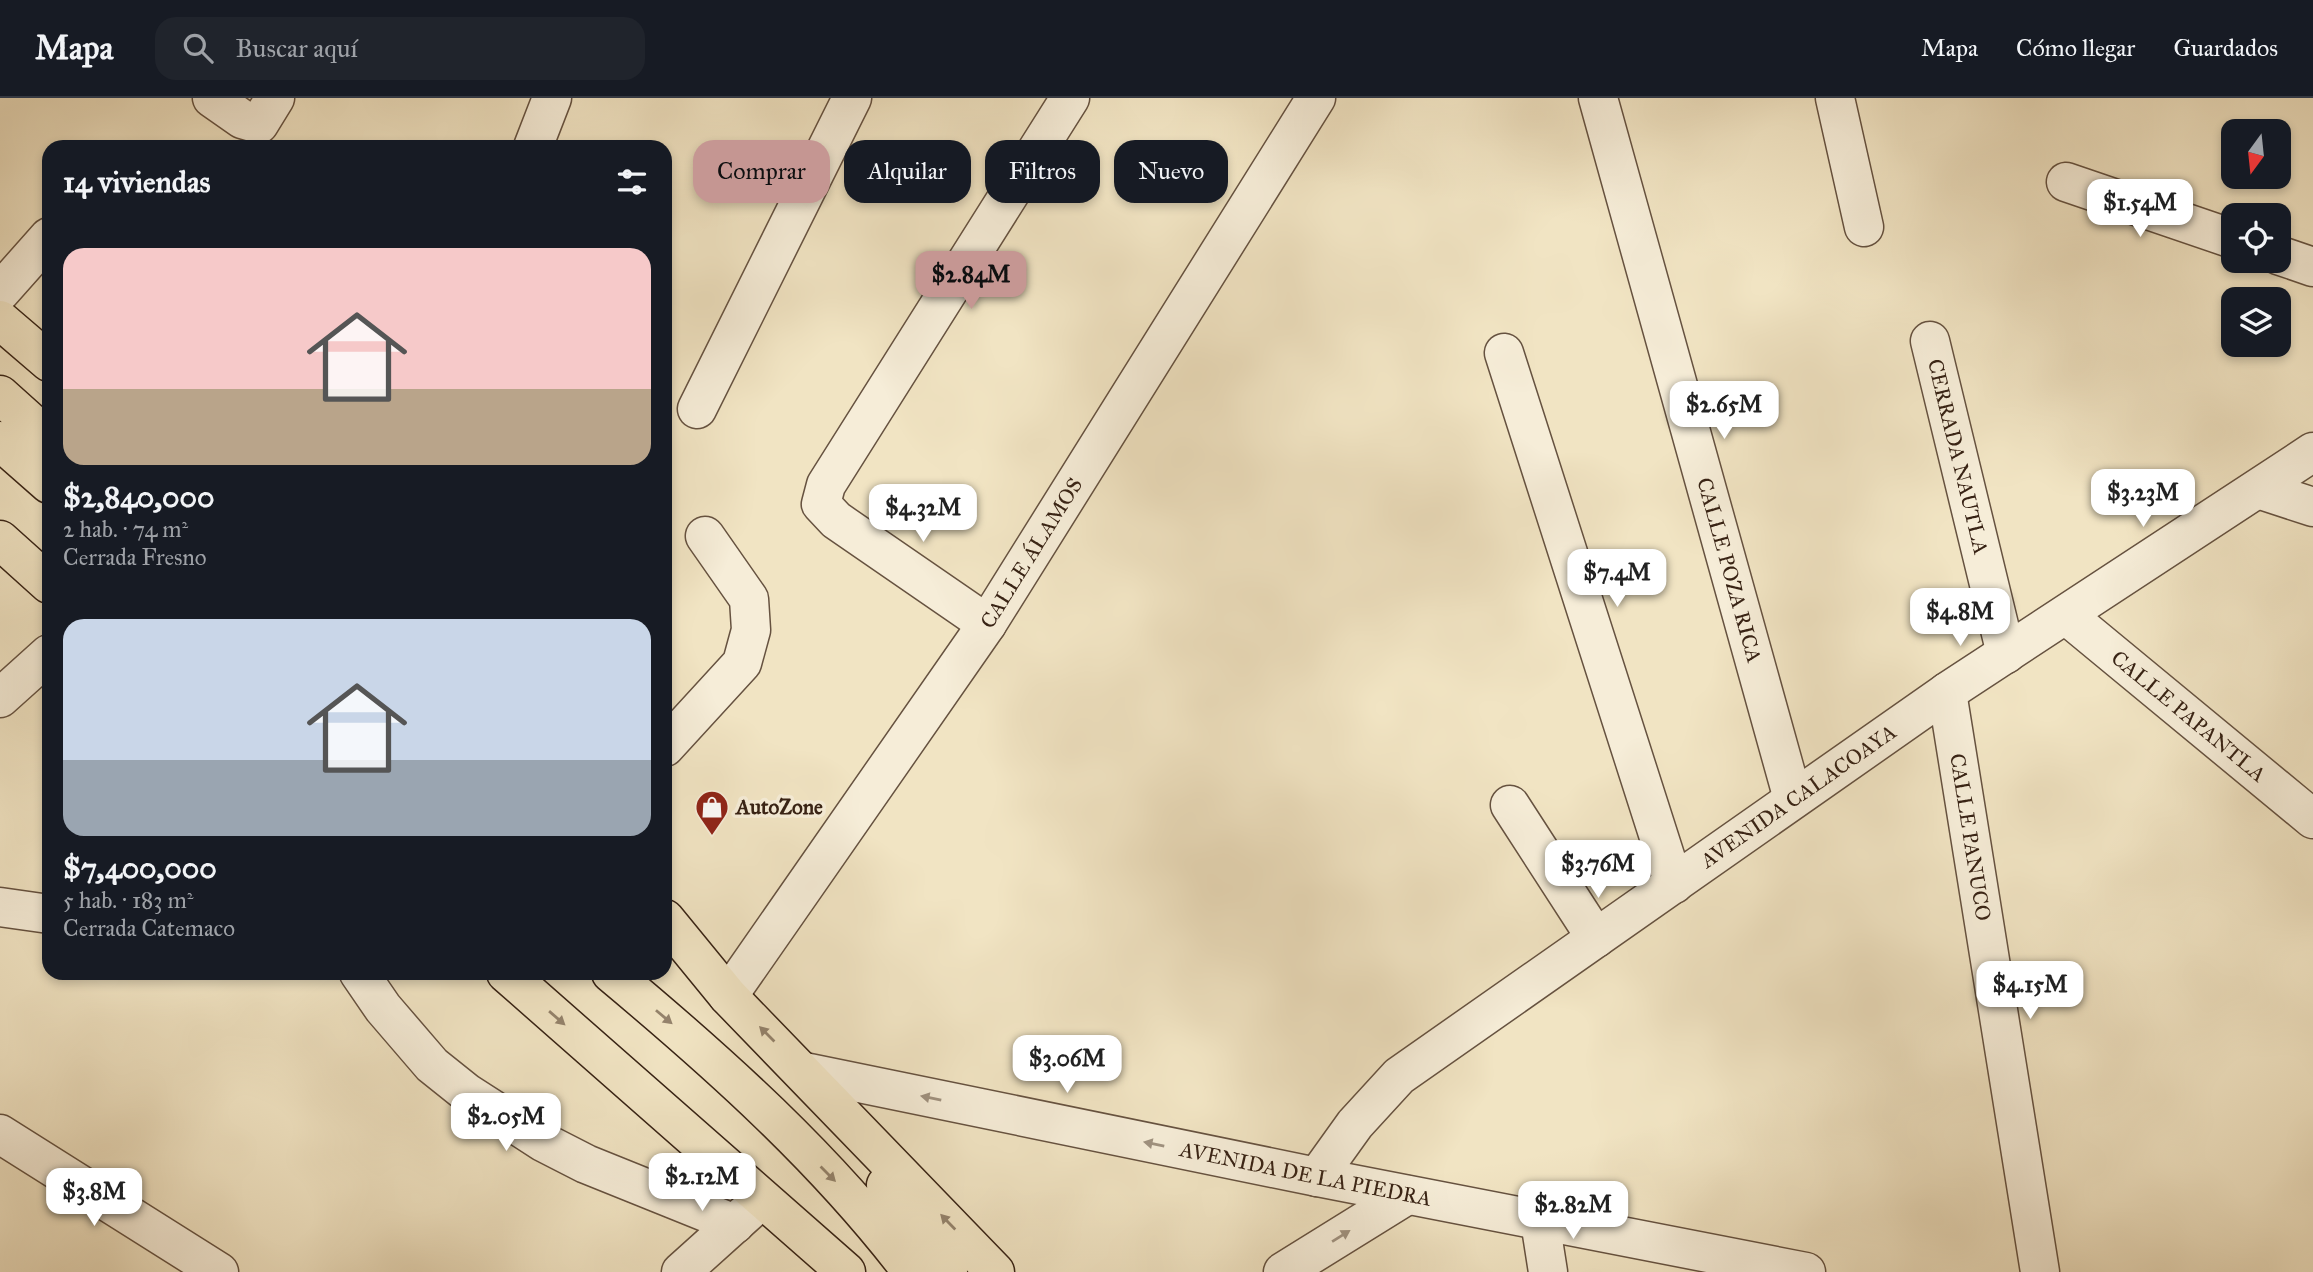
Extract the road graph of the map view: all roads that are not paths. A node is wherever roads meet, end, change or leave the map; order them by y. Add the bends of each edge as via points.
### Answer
1 (212, 98) edge
2 (552, 98) edge
3 (852, 98) edge
4 (1070, 98) edge
5 (1316, 98) edge
6 (1598, 98) edge
7 (1835, 98) edge
8 (267, 111) edge
9 (536, 140) edge
10 (2066, 182) dead end
11 (1864, 227) dead end
12 (2221, 235) edge
13 (42, 245) edge
14 (2291, 259) edge
15 (2313, 267) edge
16 (0, 292) edge
17 (0, 320) edge
18 (1930, 341) dead end
19 (1504, 353) dead end
20 (42, 354) edge
21 (0, 395) edge
22 (697, 409) dead end
23 (42, 433) edge
24 (0, 441) edge
25 (2313, 452) edge
26 (42, 478) edge
27 (2258, 489) junction
28 (2313, 507) edge
29 (705, 536) dead end
30 (0, 540) edge
31 (42, 578) edge
32 (2066, 615) junction
33 (987, 624) junction
34 (2006, 654) junction
35 (42, 660) edge
36 (1947, 692) junction
37 (0, 698) edge
38 (672, 739) edge
39 (1793, 799) junction
40 (1510, 805) dead end
41 (2313, 819) edge
42 (1674, 884) junction
43 (0, 907) edge
44 (42, 913) edge
45 (672, 928) edge
46 (1596, 938) junction
47 (672, 959) edge
48 (364, 980) edge
49 (514, 980) edge
50 (619, 980) edge
51 (728, 996) junction
52 (805, 1072) junction
53 (0, 1134) edge
54 (1317, 1177) junction
55 (1407, 1195) junction
56 (763, 1198) junction
57 (1540, 1221) junction
58 (735, 1224) junction
59 (219, 1272) edge
60 (681, 1272) edge
61 (846, 1272) edge
62 (912, 1272) edge
63 (948, 1272) edge
64 (995, 1272) edge
65 (1283, 1272) edge
66 (1548, 1272) edge
67 (1805, 1272) edge
68 (2040, 1272) edge

1 - 8 street via 242,119
2 - 9 street
3 - 22 street
4 - 33 street via 826,485 821,504 836,520
5 - 33 street, CALLE ÁLAMOS
6 - 39 street, CALLE POZA RICA
7 - 11 street
10 - 12 street
13 - 16 street
14 - 15 street
17 - 20 main road
18 - 34 street, CERRADA NAUTLA
19 - 42 street
21 - 23 main road
24 - 26 main road
25 - 27 street, AVENIDA CALACOAYA
27 - 28 street
27 - 32 street, AVENIDA CALACOAYA
29 - 38 street via 749,599 751,630 741,663
30 - 31 main road
32 - 34 street, AVENIDA CALACOAYA
32 - 41 street, CALLE PAPANTLA
33 - 51 street, CALLE ÁLAMOS
34 - 36 street, AVENIDA CALACOAYA
35 - 37 street
36 - 39 street, AVENIDA CALACOAYA
36 - 68 street, CALLE PANUCO
39 - 42 street, AVENIDA CALACOAYA
40 - 46 street
42 - 46 street, AVENIDA CALACOAYA
43 - 44 street
45 - 51 main road
46 - 54 street, AVENIDA CALACOAYA via 1399,1076 1355,1124
47 - 51 main road
48 - 58 street via 432,1065 467,1093 586,1164
49 -> 56 main road
50 -> 62 main road via 707,1054 855,1200
52 -> 51 main road
54 -> 52 street, AVENIDA DE LA PIEDRA
52 - 63 main road
64 -> 52 main road
53 - 59 street
54 - 55 street, AVENIDA DE LA PIEDRA
55 - 57 street, AVENIDA DE LA PIEDRA
65 -> 55 street
56 - 58 street
56 - 61 main road
57 - 66 street
57 - 67 street, AVENIDA DE LA PIEDRA
58 - 60 street

